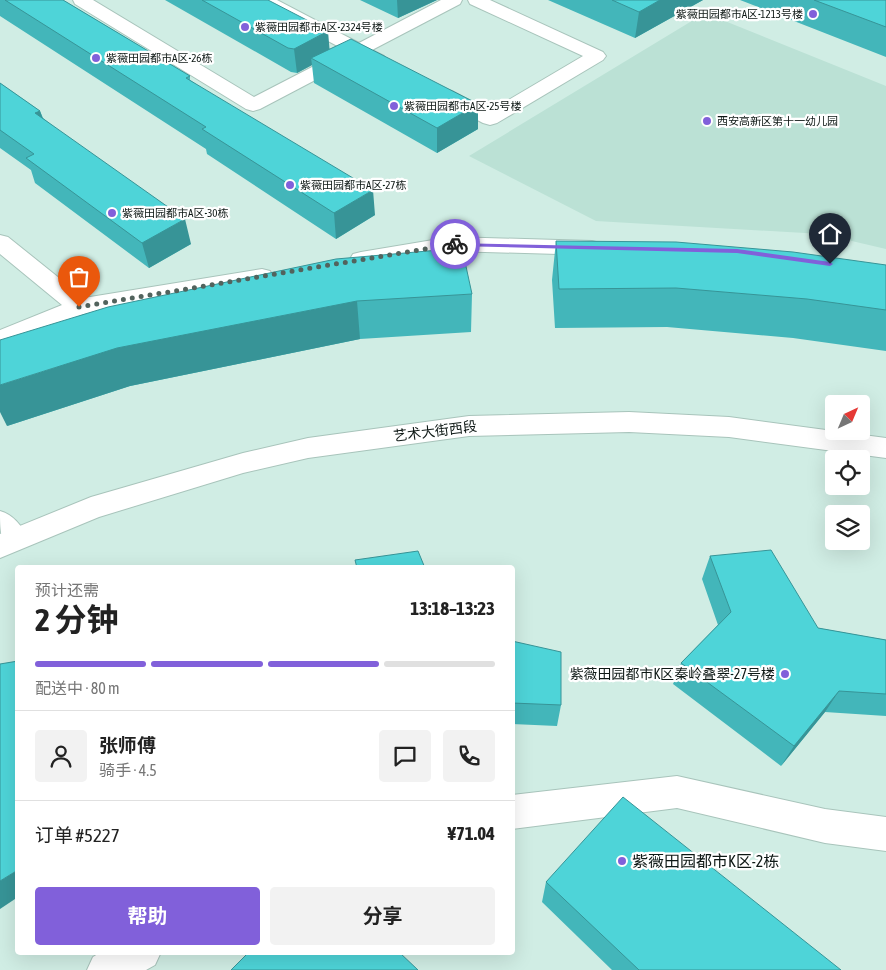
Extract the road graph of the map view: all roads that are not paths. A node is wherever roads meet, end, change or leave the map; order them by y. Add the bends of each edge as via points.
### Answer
1 (81, 0) edge
2 (264, 0) edge
3 (454, 0) edge
4 (476, 0) edge
5 (358, 49) junction
6 (393, 68) edge
7 (428, 86) edge
8 (0, 242) edge
9 (609, 248) edge
10 (343, 262) edge
11 (284, 272) edge
12 (79, 307) junction
13 (0, 339) edge
14 (886, 448) edge
15 (5, 536) edge
16 (515, 812) edge
17 (886, 834) edge
18 (136, 955) edge
19 (106, 970) edge

1 - 5 street via 253,105
2 - 5 street
3 - 5 street
4 - 7 street via 597,56 490,119
5 - 6 street
8 - 12 street
9 - 10 street via 451,244
11 - 12 street
12 - 13 street
14 - 15 street, 艺术大街西段 via 719,426 628,422 469,426 308,448 91,508
16 - 17 street via 677,792 825,826
18 - 19 street

